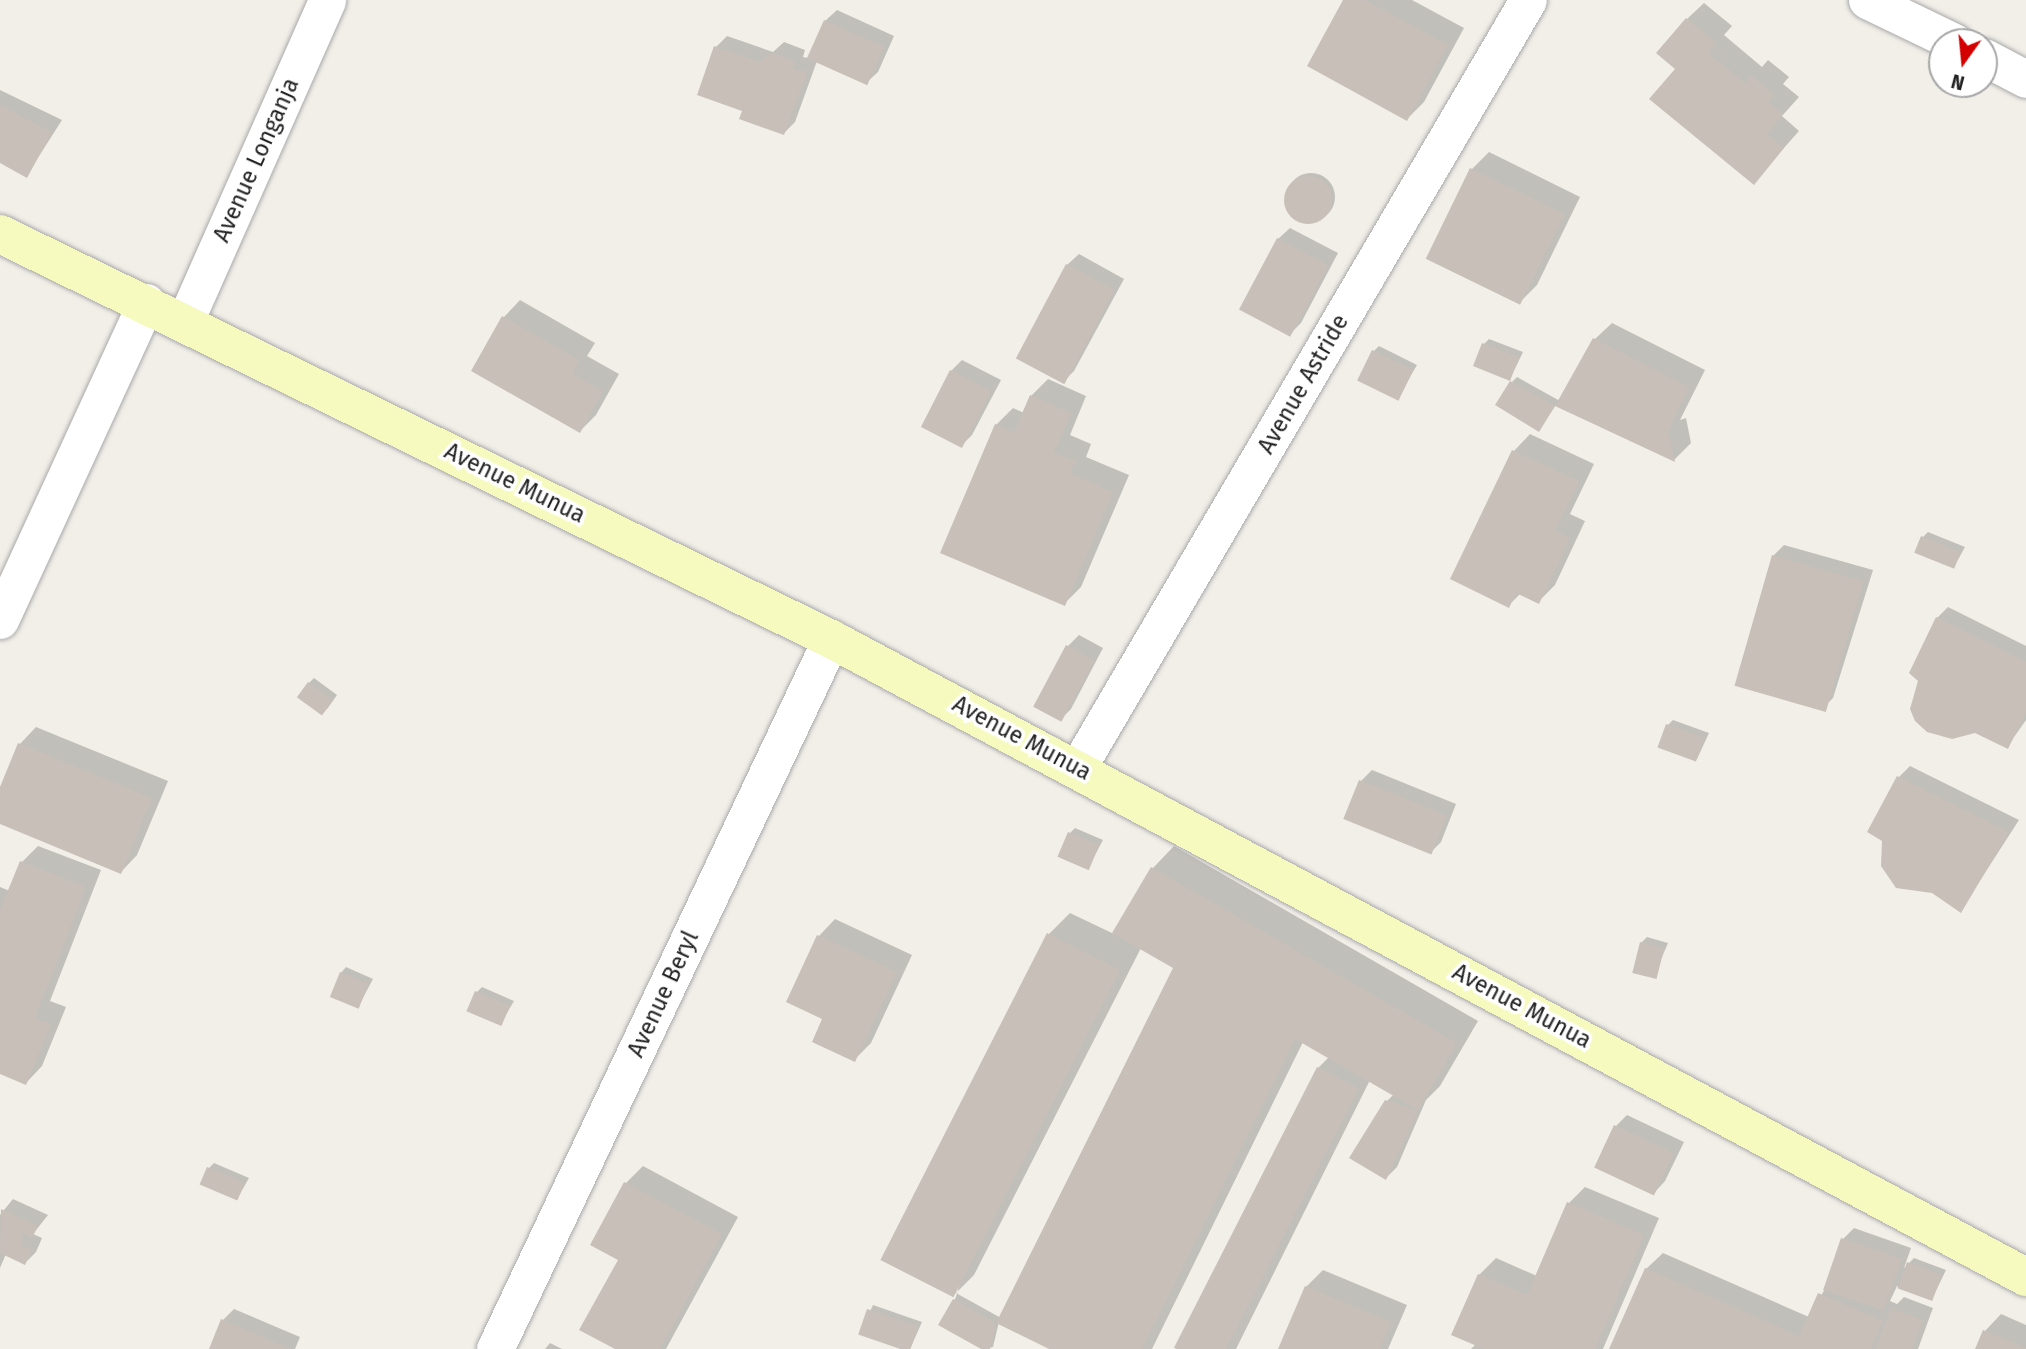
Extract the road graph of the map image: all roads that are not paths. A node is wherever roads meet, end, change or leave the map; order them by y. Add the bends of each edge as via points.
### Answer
1 (327, 0) edge
2 (1528, 0) edge
3 (1867, 0) edge
4 (1928, 29) edge
5 (1998, 64) edge
6 (2026, 79) edge
7 (0, 234) edge
8 (146, 302) junction
9 (185, 321) junction
10 (0, 620) edge
11 (831, 639) junction
12 (1077, 767) junction
13 (2026, 1277) edge
14 (495, 1349) edge

1 - 9 street, Avenue Longanja
2 - 12 street, Avenue Astride
3 - 4 street
5 - 6 street
7 - 8 main road, Avenue Munua
8 - 9 main road, Avenue Munua
8 - 10 street
9 - 11 main road, Avenue Munua
11 - 12 main road, Avenue Munua
11 - 14 street, Avenue Beryl
12 - 13 main road, Avenue Munua

